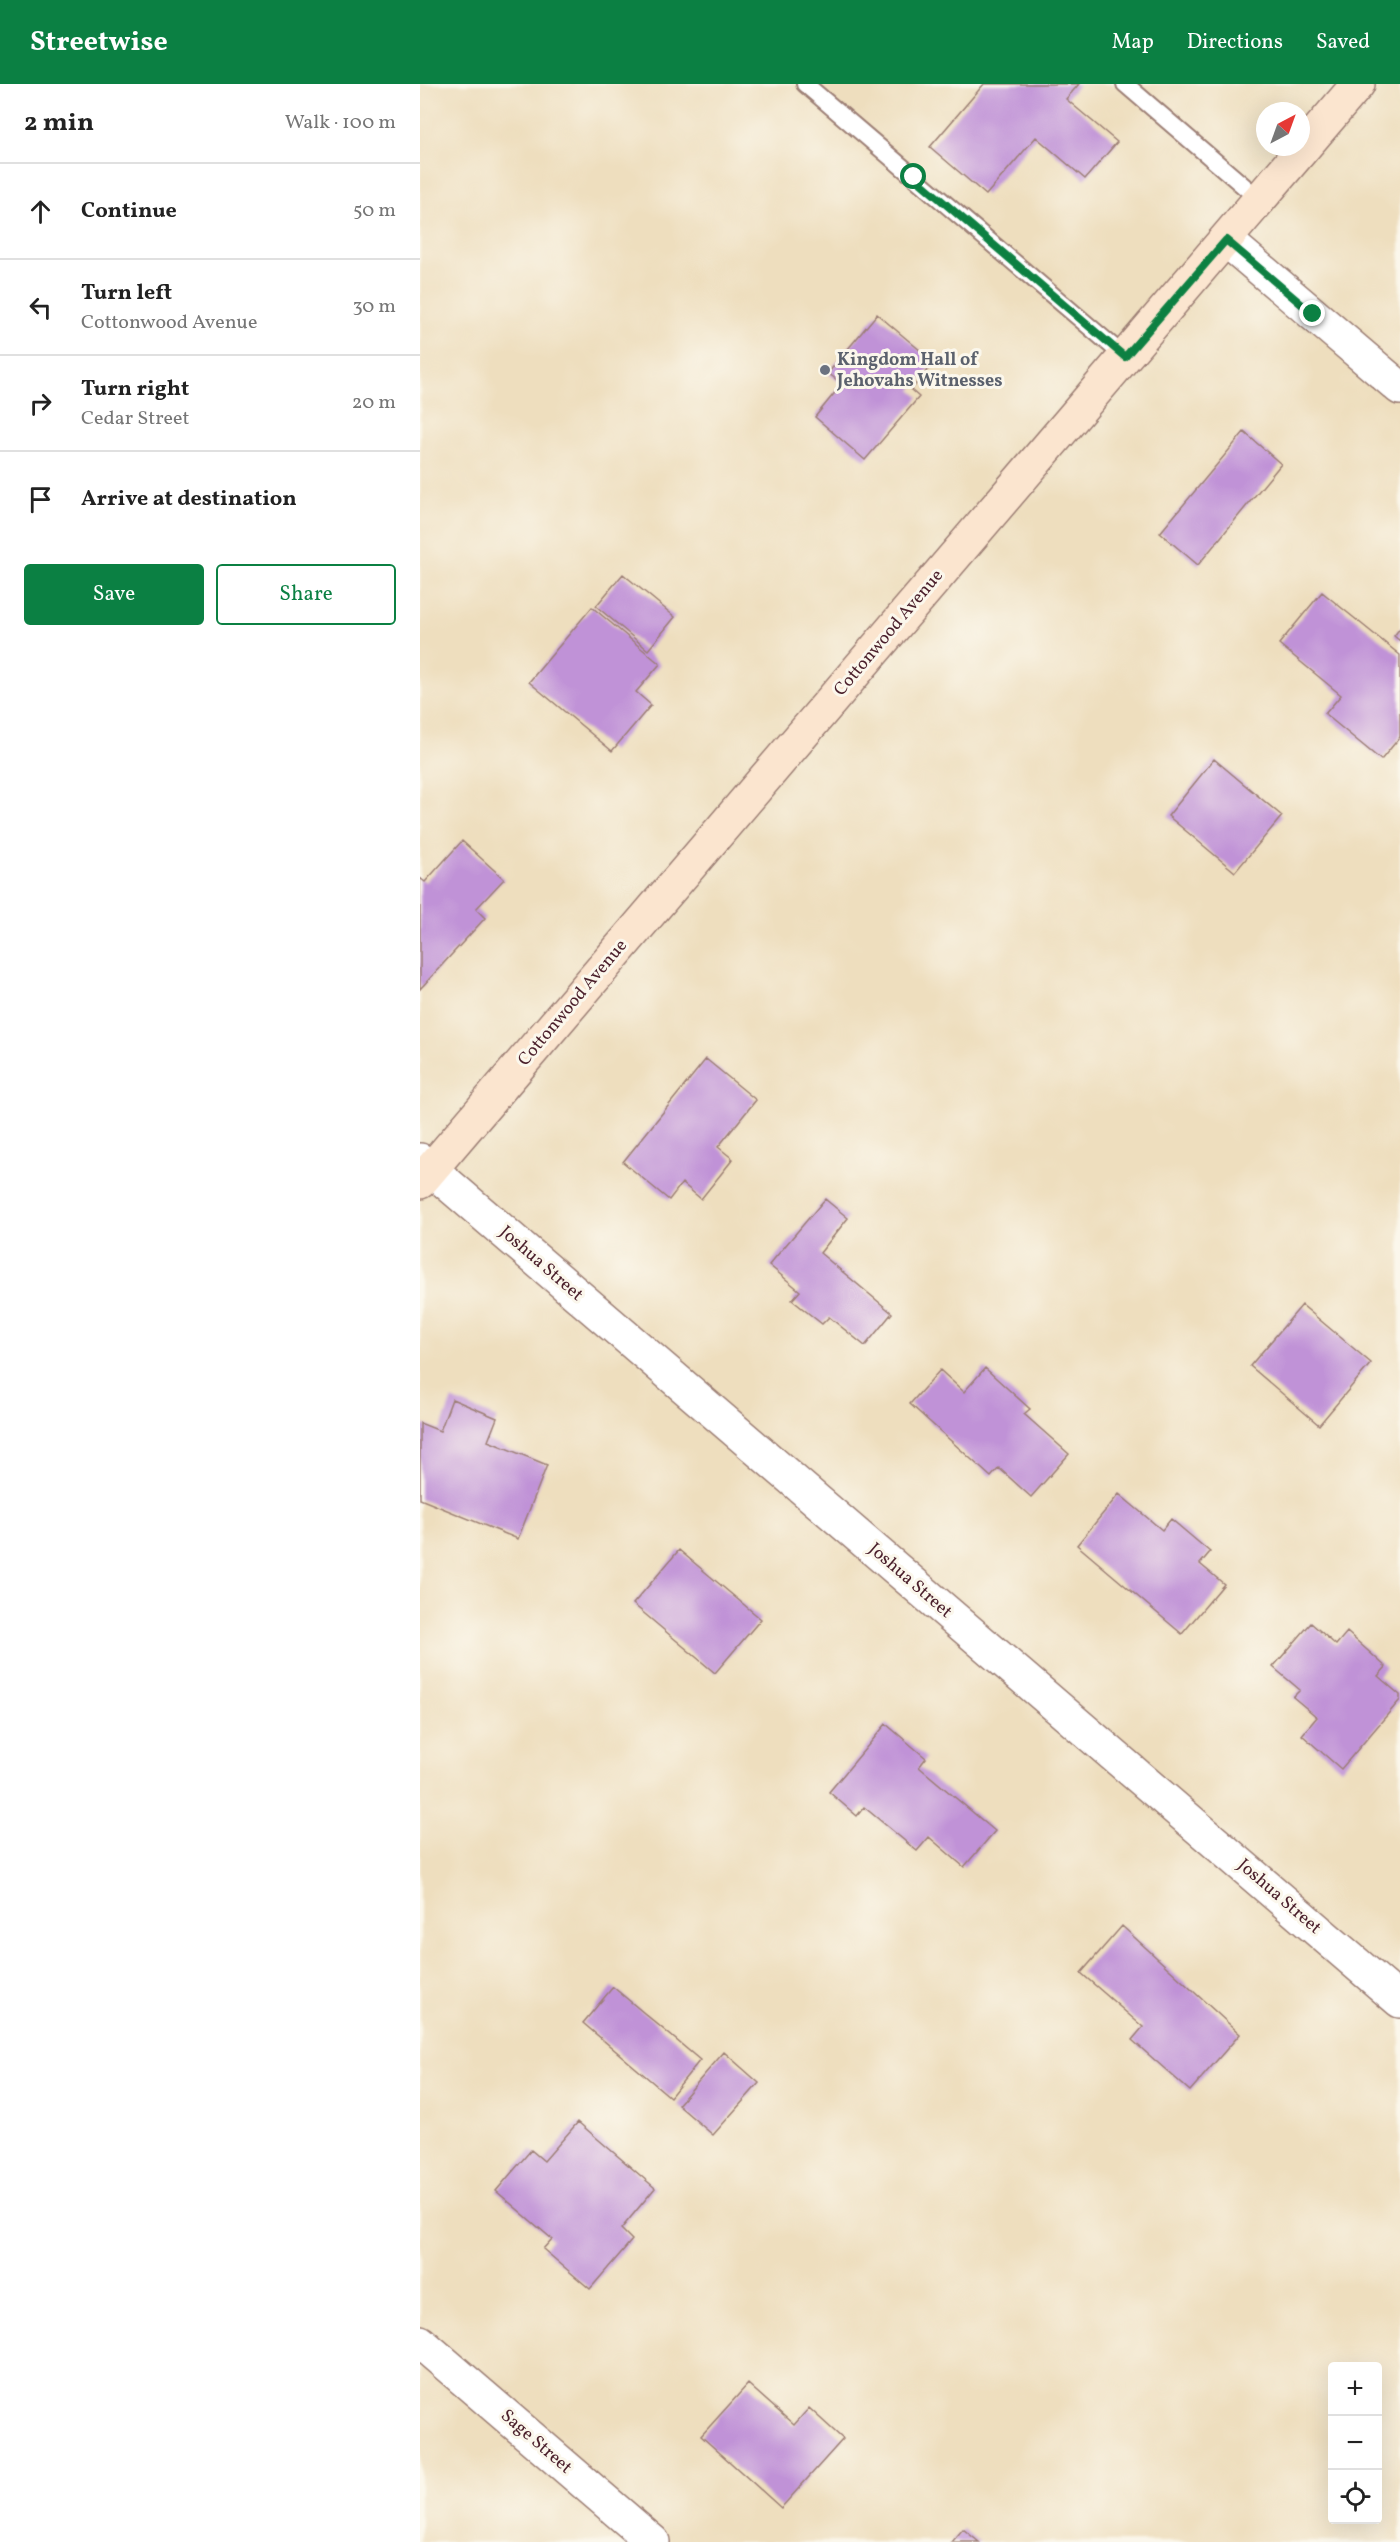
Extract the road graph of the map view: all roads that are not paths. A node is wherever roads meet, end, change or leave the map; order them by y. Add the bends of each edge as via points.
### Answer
1 (805, 84) edge
2 (1125, 84) edge
3 (1358, 84) edge
4 (1260, 200) junction
5 (1226, 240) junction
6 (1125, 357) junction
7 (1400, 388) edge
8 (424, 1171) edge
9 (1400, 2001) edge
10 (420, 2342) edge
11 (653, 2542) edge

1 - 6 lane
2 - 4 lane
3 - 4 street, Cottonwood Avenue
4 - 5 street, Cottonwood Avenue
5 - 6 street, Cottonwood Avenue
5 - 7 street
6 - 8 street, Cottonwood Avenue
8 - 9 street, Joshua Street
10 - 11 street, Sage Street

